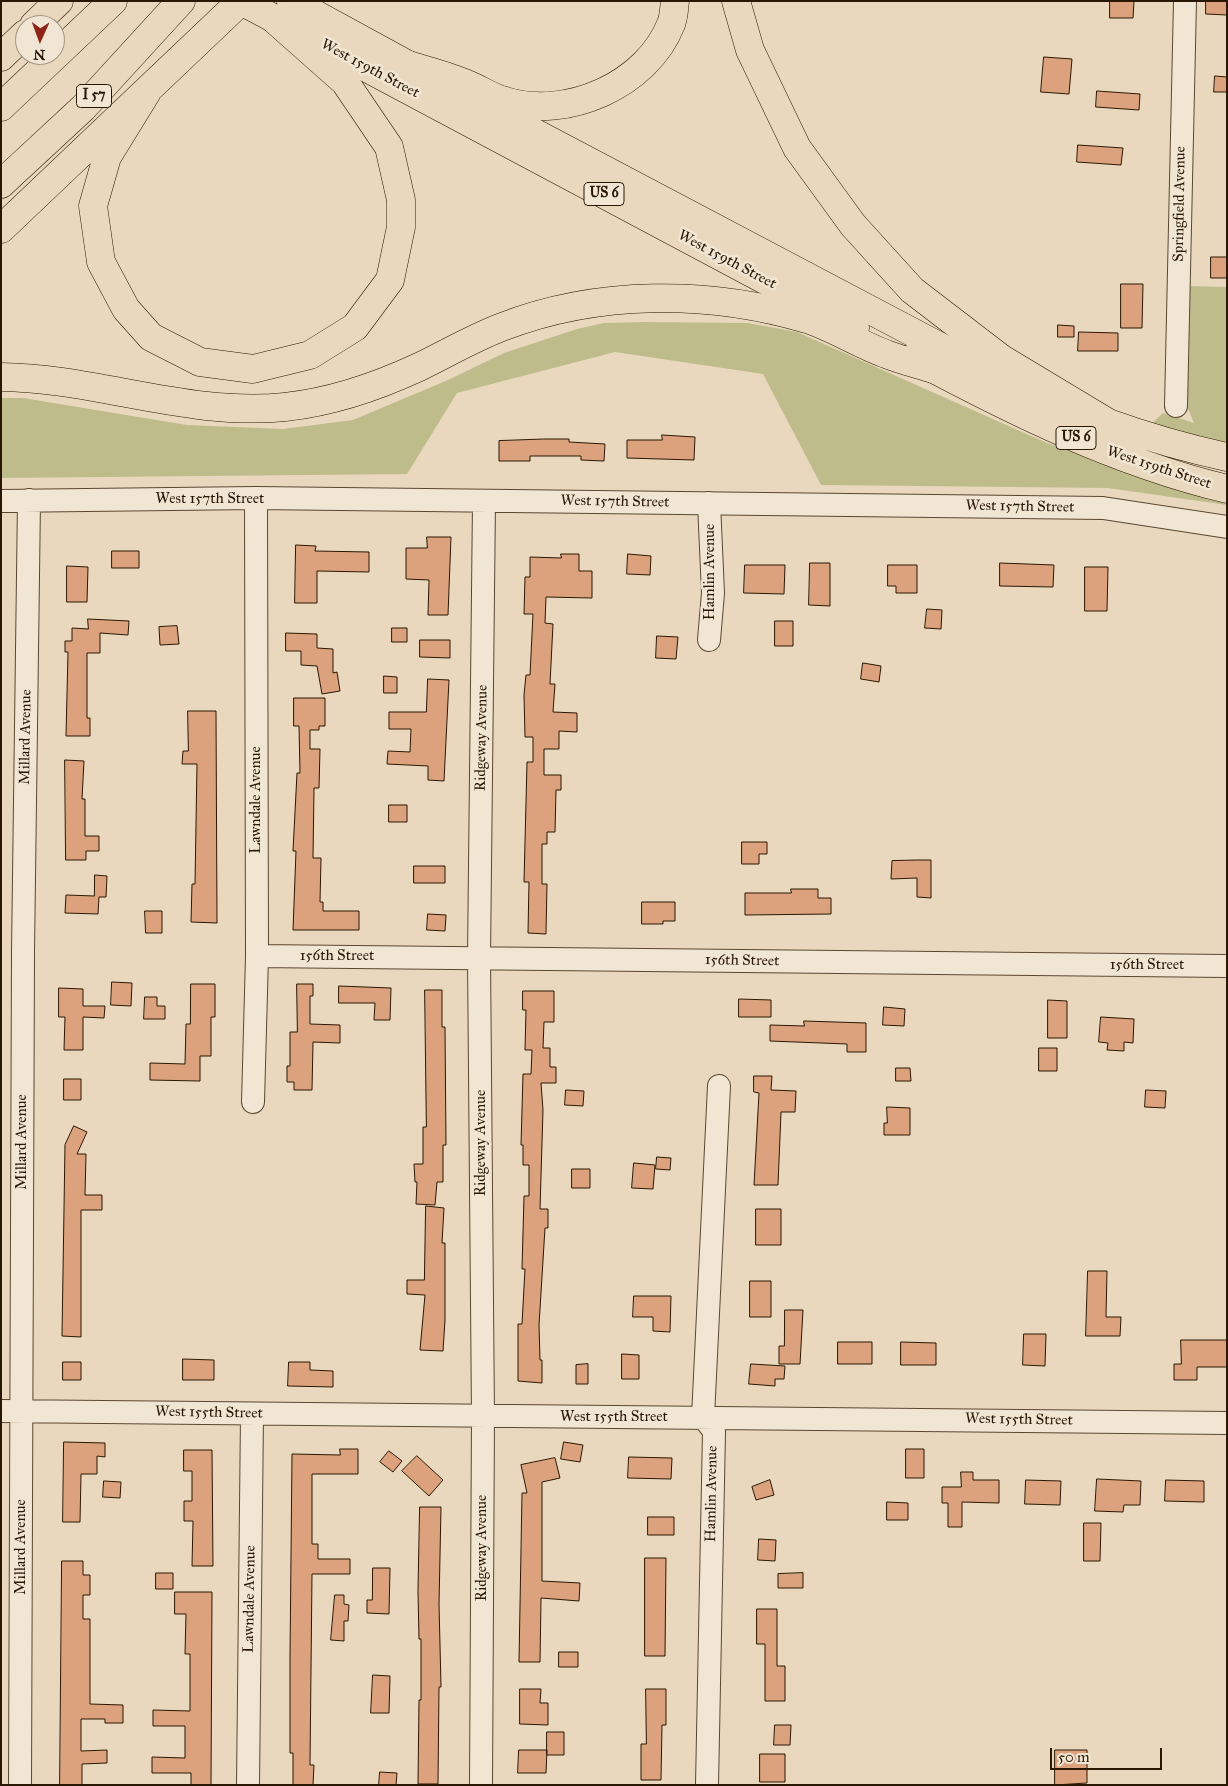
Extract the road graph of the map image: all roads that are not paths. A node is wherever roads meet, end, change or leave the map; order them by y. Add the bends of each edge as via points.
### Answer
1 (113, 1) edge
2 (181, 1) edge
3 (675, 1) edge
4 (736, 1) edge
5 (1184, 1) edge
6 (261, 7) edge
7 (15, 36) edge
8 (15, 43) edge
9 (1, 46) edge
10 (1, 57) edge
11 (409, 65) junction
12 (147, 92) junction
13 (1, 107) edge
14 (1, 184) edge
15 (1, 229) edge
16 (933, 369) junction
17 (1, 377) edge
18 (1176, 406) dead end
19 (1110, 424) junction
20 (1227, 457) edge
21 (1227, 489) edge
22 (256, 498) junction
23 (1, 500) edge
24 (30, 500) junction
25 (484, 501) junction
26 (709, 503) junction
27 (1227, 528) edge
28 (709, 640) dead end
29 (257, 956) junction
30 (479, 957) junction
31 (1227, 966) edge
32 (719, 1086) dead end
33 (252, 1102) dead end
34 (11, 1412) edge
35 (252, 1414) junction
36 (483, 1417) junction
37 (704, 1417) junction
38 (1227, 1423) edge
39 (20, 1785) edge
40 (248, 1785) edge
41 (481, 1785) edge
42 (707, 1785) edge

1 - 13 main road
2 - 14 main road, I 57 via 83,108
3 - 11 main road via 672,24 644,64 612,88 574,102 552,106 505,101 465,83
4 - 19 main road via 750,50 797,148 853,225 912,290 1002,360
5 - 18 street, Springfield Avenue
6 - 11 main road, West 159th Street / US 6
6 - 12 main road
6 - 12 main road via 345,82 389,146 401,200 401,227 390,280 355,327 310,355 253,369 200,362 151,337 126,309 101,262 93,206 108,157
6 - 16 main road, West 159th Street / US 6
7 - 9 main road
8 - 10 main road
11 - 19 main road, West 159th Street / US 6 via 984,370 1037,396
12 - 15 main road
16 - 17 main road via 886,354 808,320 760,308 678,297 582,304 537,315 501,327 368,388 284,407 209,406 60,382
16 - 21 main road, West 159th Street / US 6 via 1032,420 1114,455
19 - 20 main road, West 159th Street / US 6
22 - 24 street, West 157th Street
22 - 25 street, West 157th Street
22 - 29 street, Lawndale Avenue
23 - 24 street, West 157th Street
24 - 34 street, Millard Avenue via 23,962
25 - 26 street, West 157th Street
25 - 30 street, Ridgeway Avenue
26 - 27 street, West 157th Street via 1103,508
26 - 28 street, Hamlin Avenue via 713,593
29 - 30 street, 156th Street
29 - 33 street, Lawndale Avenue
30 - 31 street, 156th Street
30 - 36 street, Ridgeway Avenue
32 - 37 street, Hamlin Avenue
34 - 35 street, West 155th Street
34 - 39 street, Millard Avenue
35 - 36 street, West 155th Street
35 - 40 street, Lawndale Avenue
36 - 37 street, West 155th Street
36 - 41 street, Ridgeway Avenue
37 - 38 street, West 155th Street
37 - 42 street, Hamlin Avenue via 714,1431

